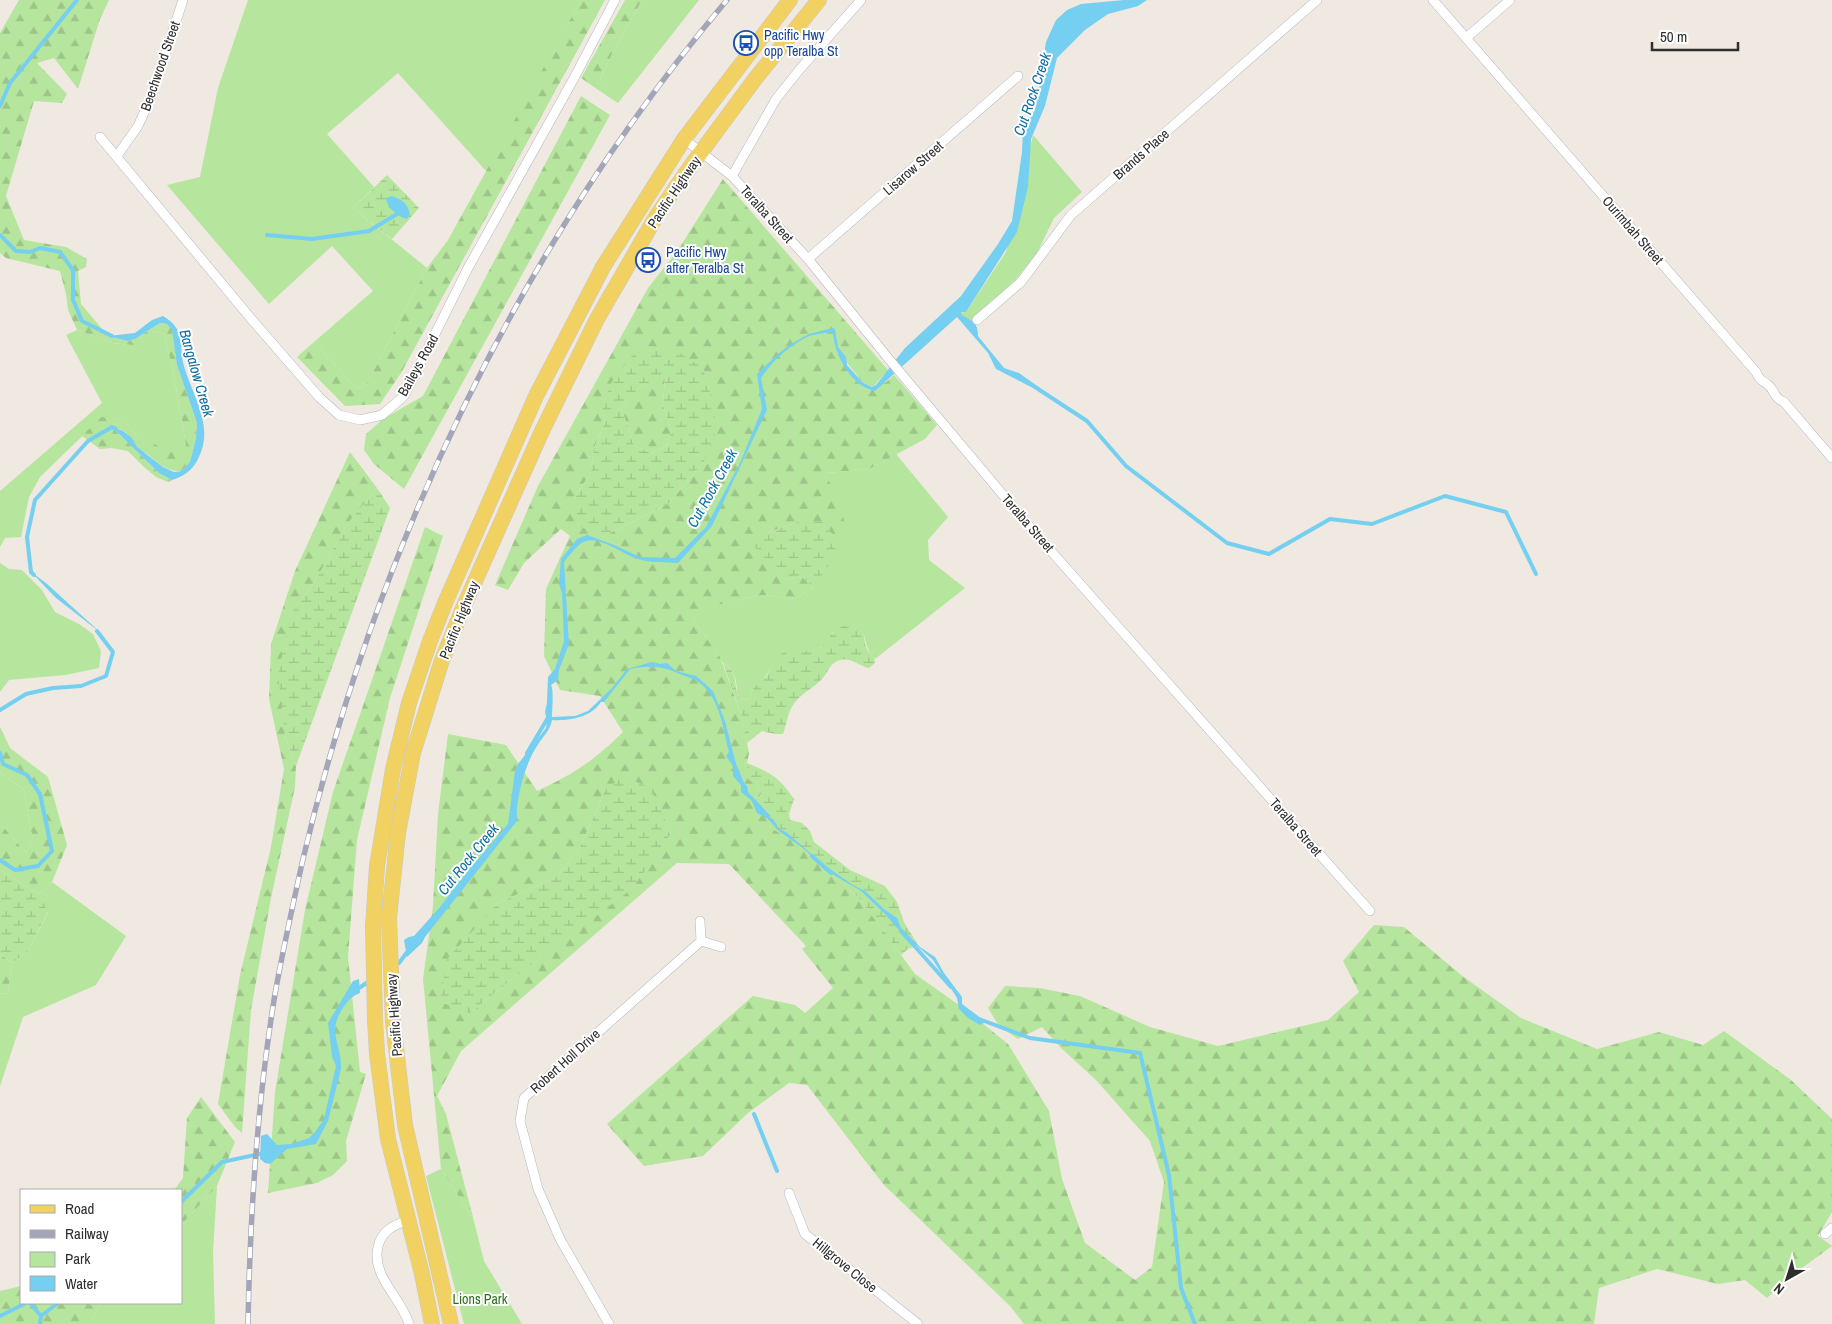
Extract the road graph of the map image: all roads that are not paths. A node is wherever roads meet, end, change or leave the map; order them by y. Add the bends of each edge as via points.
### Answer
1 (183, 0) edge
2 (615, 0) edge
3 (790, 0) edge
4 (819, 0) edge
5 (861, 0) edge
6 (1317, 0) edge
7 (1433, 0) edge
8 (1510, 0) edge
9 (1466, 38) junction
10 (1018, 76) dead end
11 (100, 137) dead end
12 (684, 139) junction
13 (701, 153) junction
14 (117, 156) junction
15 (732, 176) junction
16 (808, 260) junction
17 (977, 320) dead end
18 (1832, 458) edge
19 (1370, 911) dead end
20 (700, 921) dead end
21 (701, 941) junction
22 (721, 947) dead end
23 (789, 1193) dead end
24 (408, 1220) junction
25 (409, 1324) edge
26 (432, 1324) edge
27 (451, 1324) edge
28 (609, 1324) edge
29 (918, 1324) edge

1 - 14 street, Beechwood Street via 151,98 138,126
2 - 14 street, Baileys Road via 468,268 404,396 382,415 360,420 339,415 319,397
3 - 12 main road, Pacific Highway
4 - 13 main road, Pacific Highway
5 - 15 street via 776,99
6 - 17 street, Brands Place via 1071,215 1021,282
7 - 9 street, Ourimbah Street
8 - 9 street
9 - 18 street, Ourimbah Street via 1759,379 1770,386 1775,396 1784,402
10 - 16 street, Lisarow Street
11 - 14 street, Baileys Road
12 - 13 street, Teralba Street
12 - 24 main road, Pacific Highway via 603,267 555,357 430,641 409,703 393,769 380,846 373,927 377,1054 388,1139
13 - 15 street, Teralba Street
13 - 27 main road, Pacific Highway via 657,215 597,319 542,431 442,660 413,754 398,833 389,918 393,1022 405,1126
15 - 16 street, Teralba Street
16 - 19 street, Teralba Street via 1035,533
20 - 21 street
21 - 22 street
21 - 28 street, Robert Holl Drive via 524,1098 520,1121 538,1189 560,1239
23 - 29 street, Hillgrove Close via 805,1234
24 - 25 street via 387,1230 378,1243 376,1258 378,1269
24 - 26 main road, Pacific Highway

